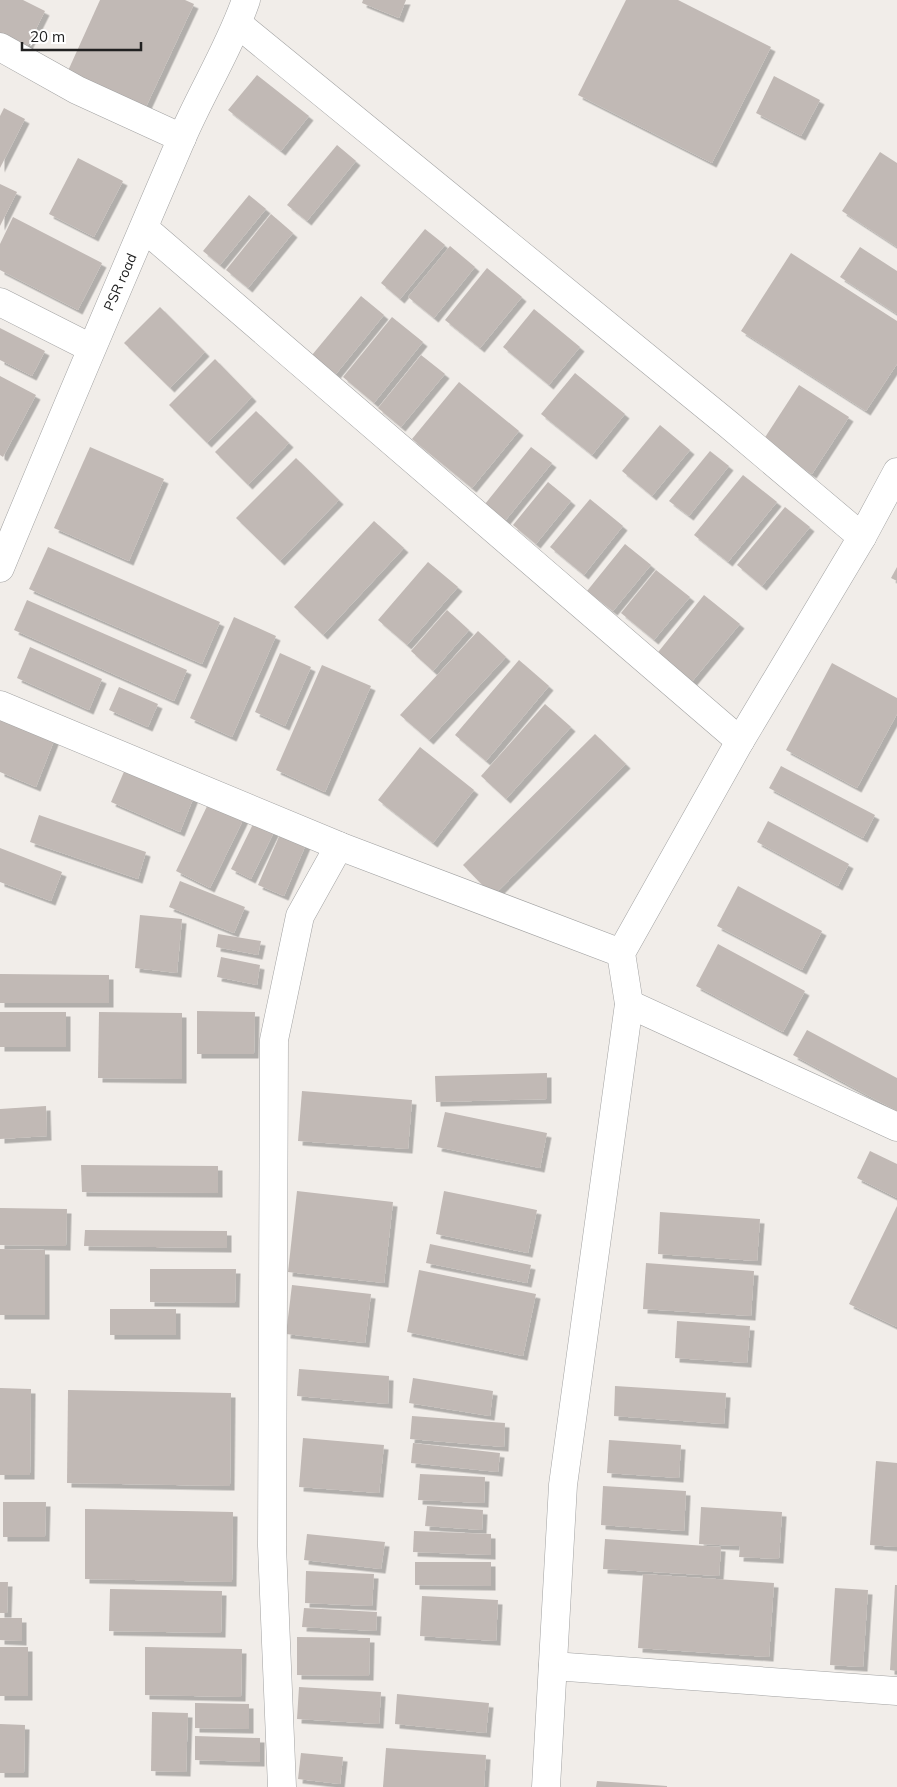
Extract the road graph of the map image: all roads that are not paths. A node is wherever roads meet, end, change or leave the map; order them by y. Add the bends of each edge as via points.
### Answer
1 (242, 12) edge
2 (0, 47) edge
3 (182, 138) junction
4 (144, 228) junction
5 (0, 302) edge
6 (92, 348) junction
7 (897, 472) edge
8 (862, 537) junction
9 (0, 568) edge
10 (0, 705) edge
11 (740, 741) junction
12 (339, 846) junction
13 (621, 953) junction
14 (629, 1004) junction
15 (897, 1127) edge
16 (553, 1666) junction
17 (897, 1691) edge
18 (282, 1787) edge
19 (546, 1787) edge

1 - 3 street, PSR road
1 - 8 street
2 - 3 street via 77,90
3 - 4 street, PSR road
4 - 6 street, PSR road
4 - 11 street
5 - 6 street
6 - 9 street, PSR road
7 - 8 street
8 - 11 street
10 - 12 street
11 - 13 street
12 - 13 street
12 - 18 street via 300,916 274,1040 272,1546
13 - 14 street
14 - 15 street
14 - 16 street via 563,1486
16 - 17 street
16 - 19 street

